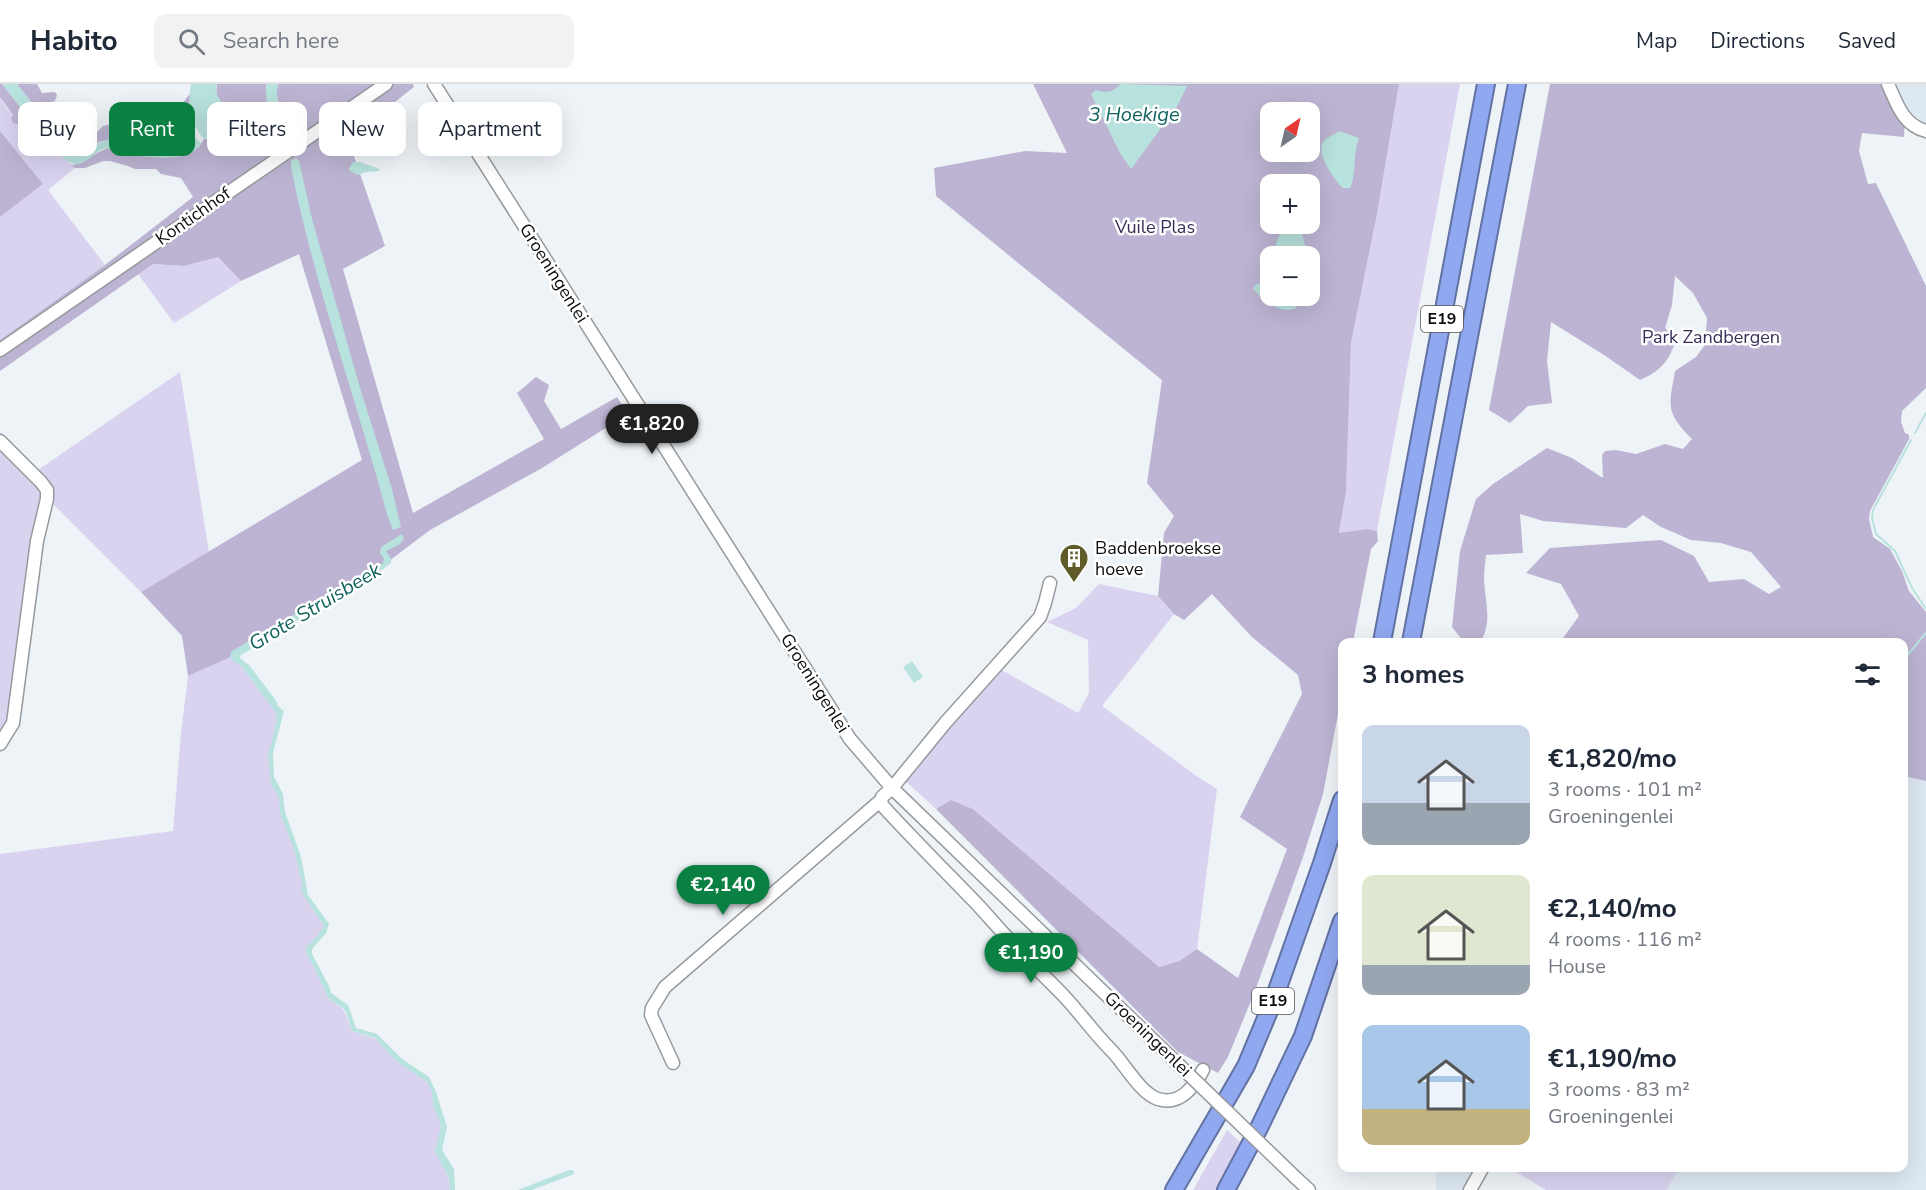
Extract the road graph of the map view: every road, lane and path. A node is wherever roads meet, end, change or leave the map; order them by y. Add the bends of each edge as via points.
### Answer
1 (386, 84) edge
2 (434, 84) edge
3 (1486, 84) edge
4 (1517, 84) edge
5 (1888, 84) edge
6 (1926, 131) edge
7 (0, 350) edge
8 (0, 441) edge
9 (1050, 583) dead end
10 (1383, 638) edge
11 (1412, 638) edge
12 (0, 744) edge
13 (892, 788) junction
14 (880, 801) junction
15 (1338, 812) edge
16 (1338, 933) edge
17 (673, 1063) dead end
18 (1203, 1070) dead end
19 (1480, 1172) edge
20 (1174, 1190) edge
21 (1226, 1190) edge
22 (1309, 1190) edge
23 (1470, 1190) edge

1 - 7 street, Kontichhof
2 - 13 street, Groeningenlei via 850,739
3 - 10 highway, E19
4 - 11 highway, E19
5 - 6 street via 1905,120
8 - 12 street via 41,482 47,499 37,541 12,723
9 - 13 street via 1040,617
13 - 14 street
13 - 22 street, Groeningenlei, bridge
14 - 17 street via 665,987 651,1015
14 - 18 street via 1063,994 1155,1098 1164,1101 1187,1093
15 - 20 highway, E19 via 1278,988 1246,1066
16 - 21 highway, E19 via 1303,1036
19 - 23 street

